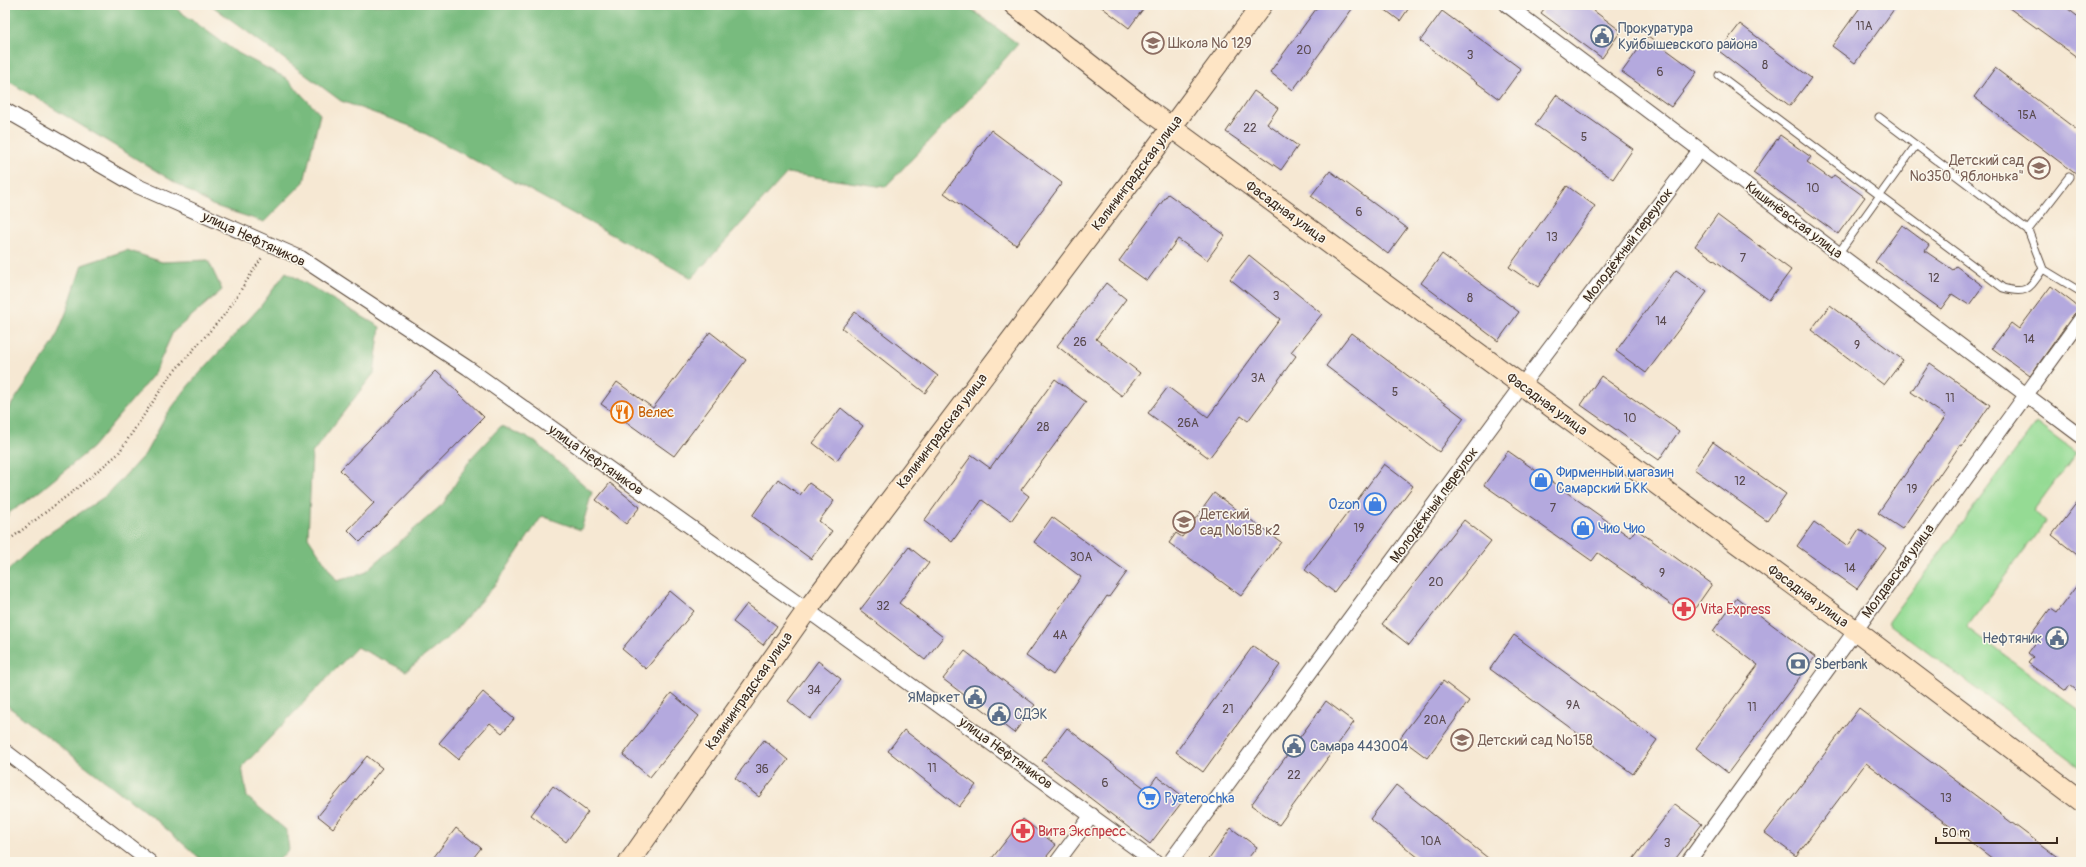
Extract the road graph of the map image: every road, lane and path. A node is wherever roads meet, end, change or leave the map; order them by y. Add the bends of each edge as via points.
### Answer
1 (1014, 5) edge
2 (1262, 5) edge
3 (1507, 5) edge
4 (1719, 75) dead end
5 (5, 110) edge
6 (1879, 117) dead end
7 (1172, 127) junction
8 (1916, 145) junction
9 (1700, 150) junction
10 (2069, 177) dead end
11 (1880, 195) junction
12 (2028, 230) junction
13 (270, 245) junction
14 (1838, 254) junction
15 (2043, 269) junction
16 (2081, 292) edge
17 (2081, 320) edge
18 (1522, 385) junction
19 (2028, 396) junction
20 (2081, 436) edge
21 (5, 546) edge
22 (807, 610) junction
23 (1855, 630) junction
24 (5, 751) edge
25 (2081, 801) edge
26 (1092, 815) junction
27 (150, 862) edge
28 (629, 862) edge
29 (1057, 862) edge
30 (1155, 862) edge
31 (1170, 862) edge
32 (1688, 862) edge

1 - 7 main road, Фасадная улица
2 - 7 main road, Калининградская улица
3 - 9 street, Кишинёвская улица
4 - 11 lane
5 - 13 street, улица Нефтяников via 135,185
6 - 8 lane
7 - 18 main road, Фасадная улица
7 - 22 main road, Калининградская улица
8 - 11 lane
8 - 12 lane
9 - 14 street, Кишинёвская улица
9 - 18 street, Молодёжный переулок
10 - 12 lane
11 - 14 lane
11 - 15 lane via 2003,288 2018,292 2029,287
12 - 15 lane
13 - 21 path via 224,314 170,376 118,454
13 - 22 street, улица Нефтяников via 301,258 468,368
14 - 19 street, Кишинёвская улица
15 - 16 lane
17 - 19 street, Молдавская улица
18 - 23 main road, Фасадная улица
18 - 31 street, Молодёжный переулок
19 - 20 street, Кишинёвская улица
19 - 23 street, Молдавская улица
22 - 26 street, улица Нефтяников
22 - 28 main road, Калининградская улица
23 - 25 main road, Фасадная улица
23 - 32 street, Молдавская улица
24 - 27 street
26 - 29 street
26 - 30 street, улица Нефтяников

